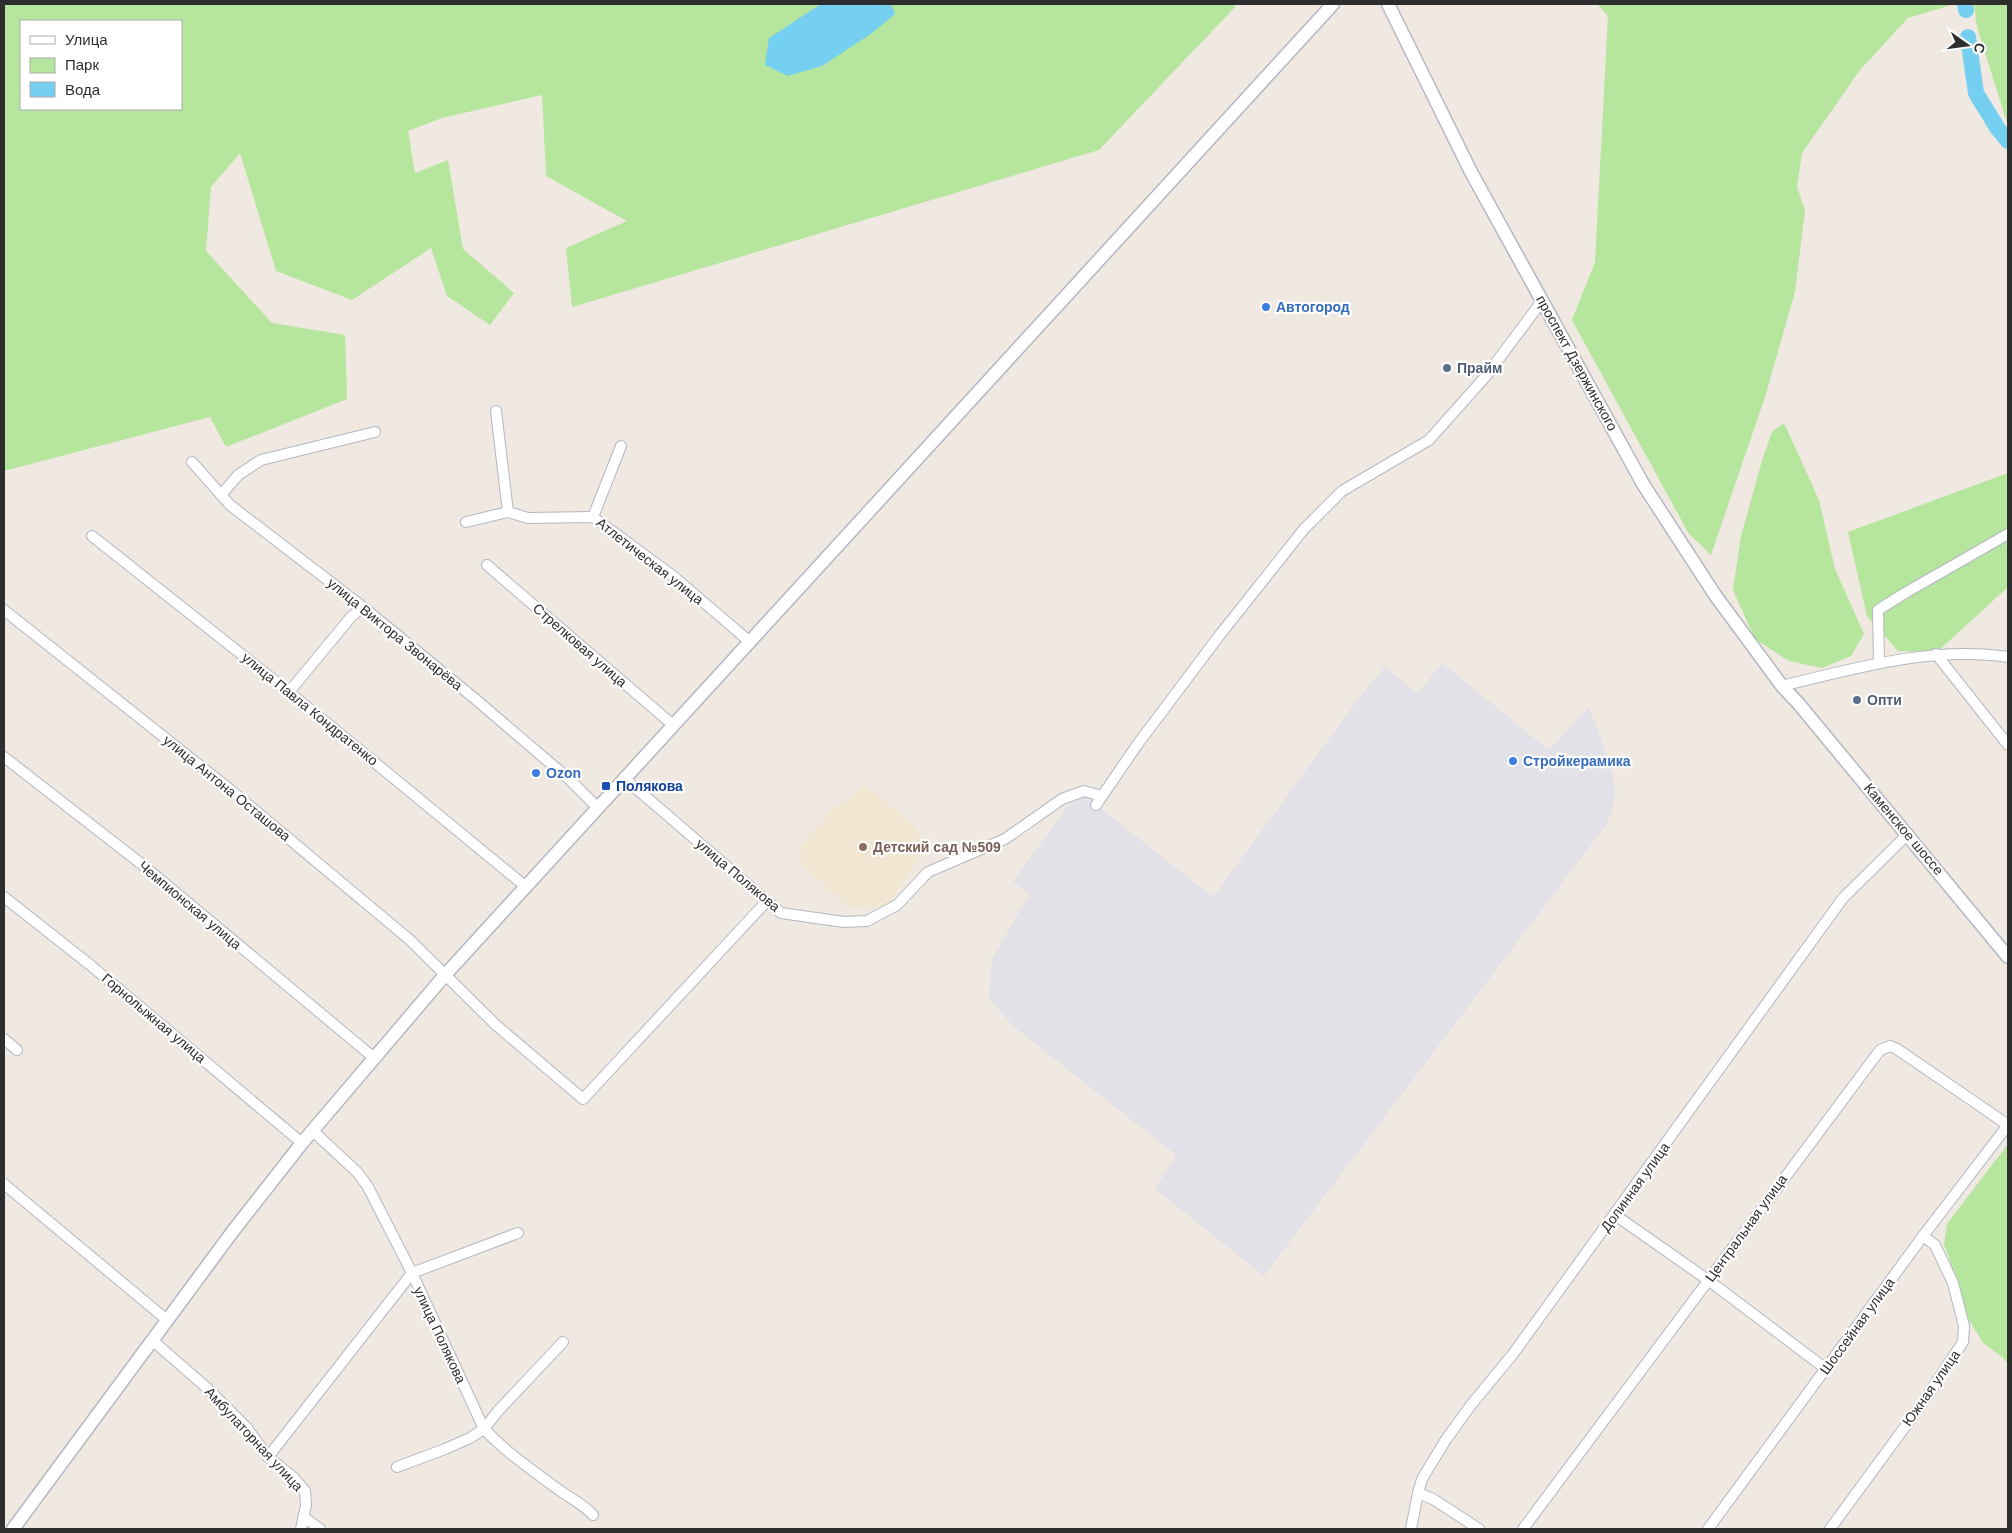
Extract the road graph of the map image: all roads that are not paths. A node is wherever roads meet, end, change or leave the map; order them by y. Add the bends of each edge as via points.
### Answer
1 (1333, 4) edge
2 (1388, 4) edge
3 (1542, 301) junction
4 (496, 411) dead end
5 (375, 432) dead end
6 (622, 446) dead end
7 (192, 462) dead end
8 (221, 495) junction
9 (508, 512) junction
10 (592, 517) junction
11 (466, 522) dead end
12 (2008, 534) edge
13 (92, 536) dead end
14 (487, 565) dead end
15 (363, 607) junction
16 (4, 610) edge
17 (750, 642) junction
18 (1936, 654) junction
19 (2008, 657) edge
20 (1879, 663) junction
21 (1782, 686) junction
22 (289, 692) junction
23 (1798, 702) joint
24 (673, 725) junction
25 (2008, 745) edge
26 (4, 757) edge
27 (624, 778) junction
28 (597, 807) junction
29 (1908, 834) junction
30 (525, 886) junction
31 (4, 897) edge
32 (767, 901) junction
33 (2008, 957) edge
34 (445, 975) junction
35 (4, 1039) edge
36 (17, 1050) dead end
37 (373, 1057) junction
38 (2008, 1125) edge
39 (313, 1131) junction
40 (302, 1143) junction
41 (4, 1184) edge
42 (1615, 1215) junction
43 (518, 1233) dead end
44 (1923, 1236) junction
45 (412, 1272) junction
46 (1708, 1280) junction
47 (168, 1320) junction
48 (152, 1340) junction
49 (563, 1342) dead end
50 (1826, 1369) junction
51 (484, 1429) junction
52 (268, 1457) junction
53 (397, 1467) dead end
54 (1418, 1493) junction
55 (593, 1515) dead end
56 (305, 1518) junction
57 (1527, 1528) edge
58 (13, 1529) edge
59 (301, 1529) edge
60 (320, 1529) edge
61 (1411, 1529) edge
62 (1479, 1529) edge
63 (1708, 1529) edge
64 (1830, 1529) edge

1 - 17 street
2 - 3 street, проспект Дзержинского via 1452,138
3 - 21 street, проспект Дзержинского via 1643,484 1715,595
3 - 32 street, улица Полякова via 1486,376 1429,440 1342,491 1304,530 1196,667 1099,801 1084,791 1062,799 1005,839 928,872 897,905 867,921 844,922 781,913
4 - 9 street
5 - 8 street via 261,460 238,475
6 - 10 street
7 - 8 street, улица Виктора Звонарёва
8 - 15 street, улица Виктора Звонарёва
9 - 10 street, Атлетическая улица via 528,518
9 - 11 street
10 - 17 street, Атлетическая улица via 673,576
12 - 20 street via 1878,610
13 - 22 street, улица Павла Кондратенко
14 - 24 street, Стрелковая улица
15 - 22 street via 351,616
15 - 28 street, улица Виктора Звонарёва via 570,780
16 - 34 street, улица Антона Осташова via 233,792 410,940
17 - 24 street
18 - 19 street via 1981,653
18 - 20 street
18 - 25 street
20 - 21 street
21 - 23 street, проспект Дзержинского
22 - 30 street, улица Павла Кондратенко
23 - 29 street, Каменское шоссе
24 - 27 street
26 - 37 street, Чемпионская улица via 144,866
27 - 28 street
27 - 32 street, улица Полякова
28 - 30 street
29 - 33 street, Каменское шоссе
29 - 42 street, Долинная улица via 1843,898
30 - 34 street
31 - 40 street, Горнолыжная улица
32 - 34 street, улица Антона Осташова via 583,1100 496,1025
34 - 37 street
35 - 36 street
37 - 39 street
38 - 44 street, Шоссейная улица
38 - 46 street, Центральная улица via 1897,1049 1890,1046 1880,1050
39 - 40 street
39 - 45 street, улица Полякова via 358,1172
40 - 47 street
41 - 47 street
42 - 46 street
42 - 54 street, Долинная улица via 1450,1434 1422,1479
43 - 45 street
44 - 50 street, Шоссейная улица
44 - 64 street, Южная улица via 1935,1245 1953,1283 1964,1326 1963,1342
45 - 51 street, улица Полякова
45 - 52 street
46 - 50 street
46 - 57 street, Центральная улица
47 - 48 street
48 - 52 street, Амбулаторная улица via 247,1428
48 - 58 street
49 - 51 street
50 - 63 street, Шоссейная улица
51 - 53 street via 445,1449
51 - 55 street, улица Полякова
52 - 56 street, Амбулаторная улица via 305,1491
54 - 61 street, Долинная улица
54 - 62 street
56 - 59 street, Амбулаторная улица
56 - 60 street

